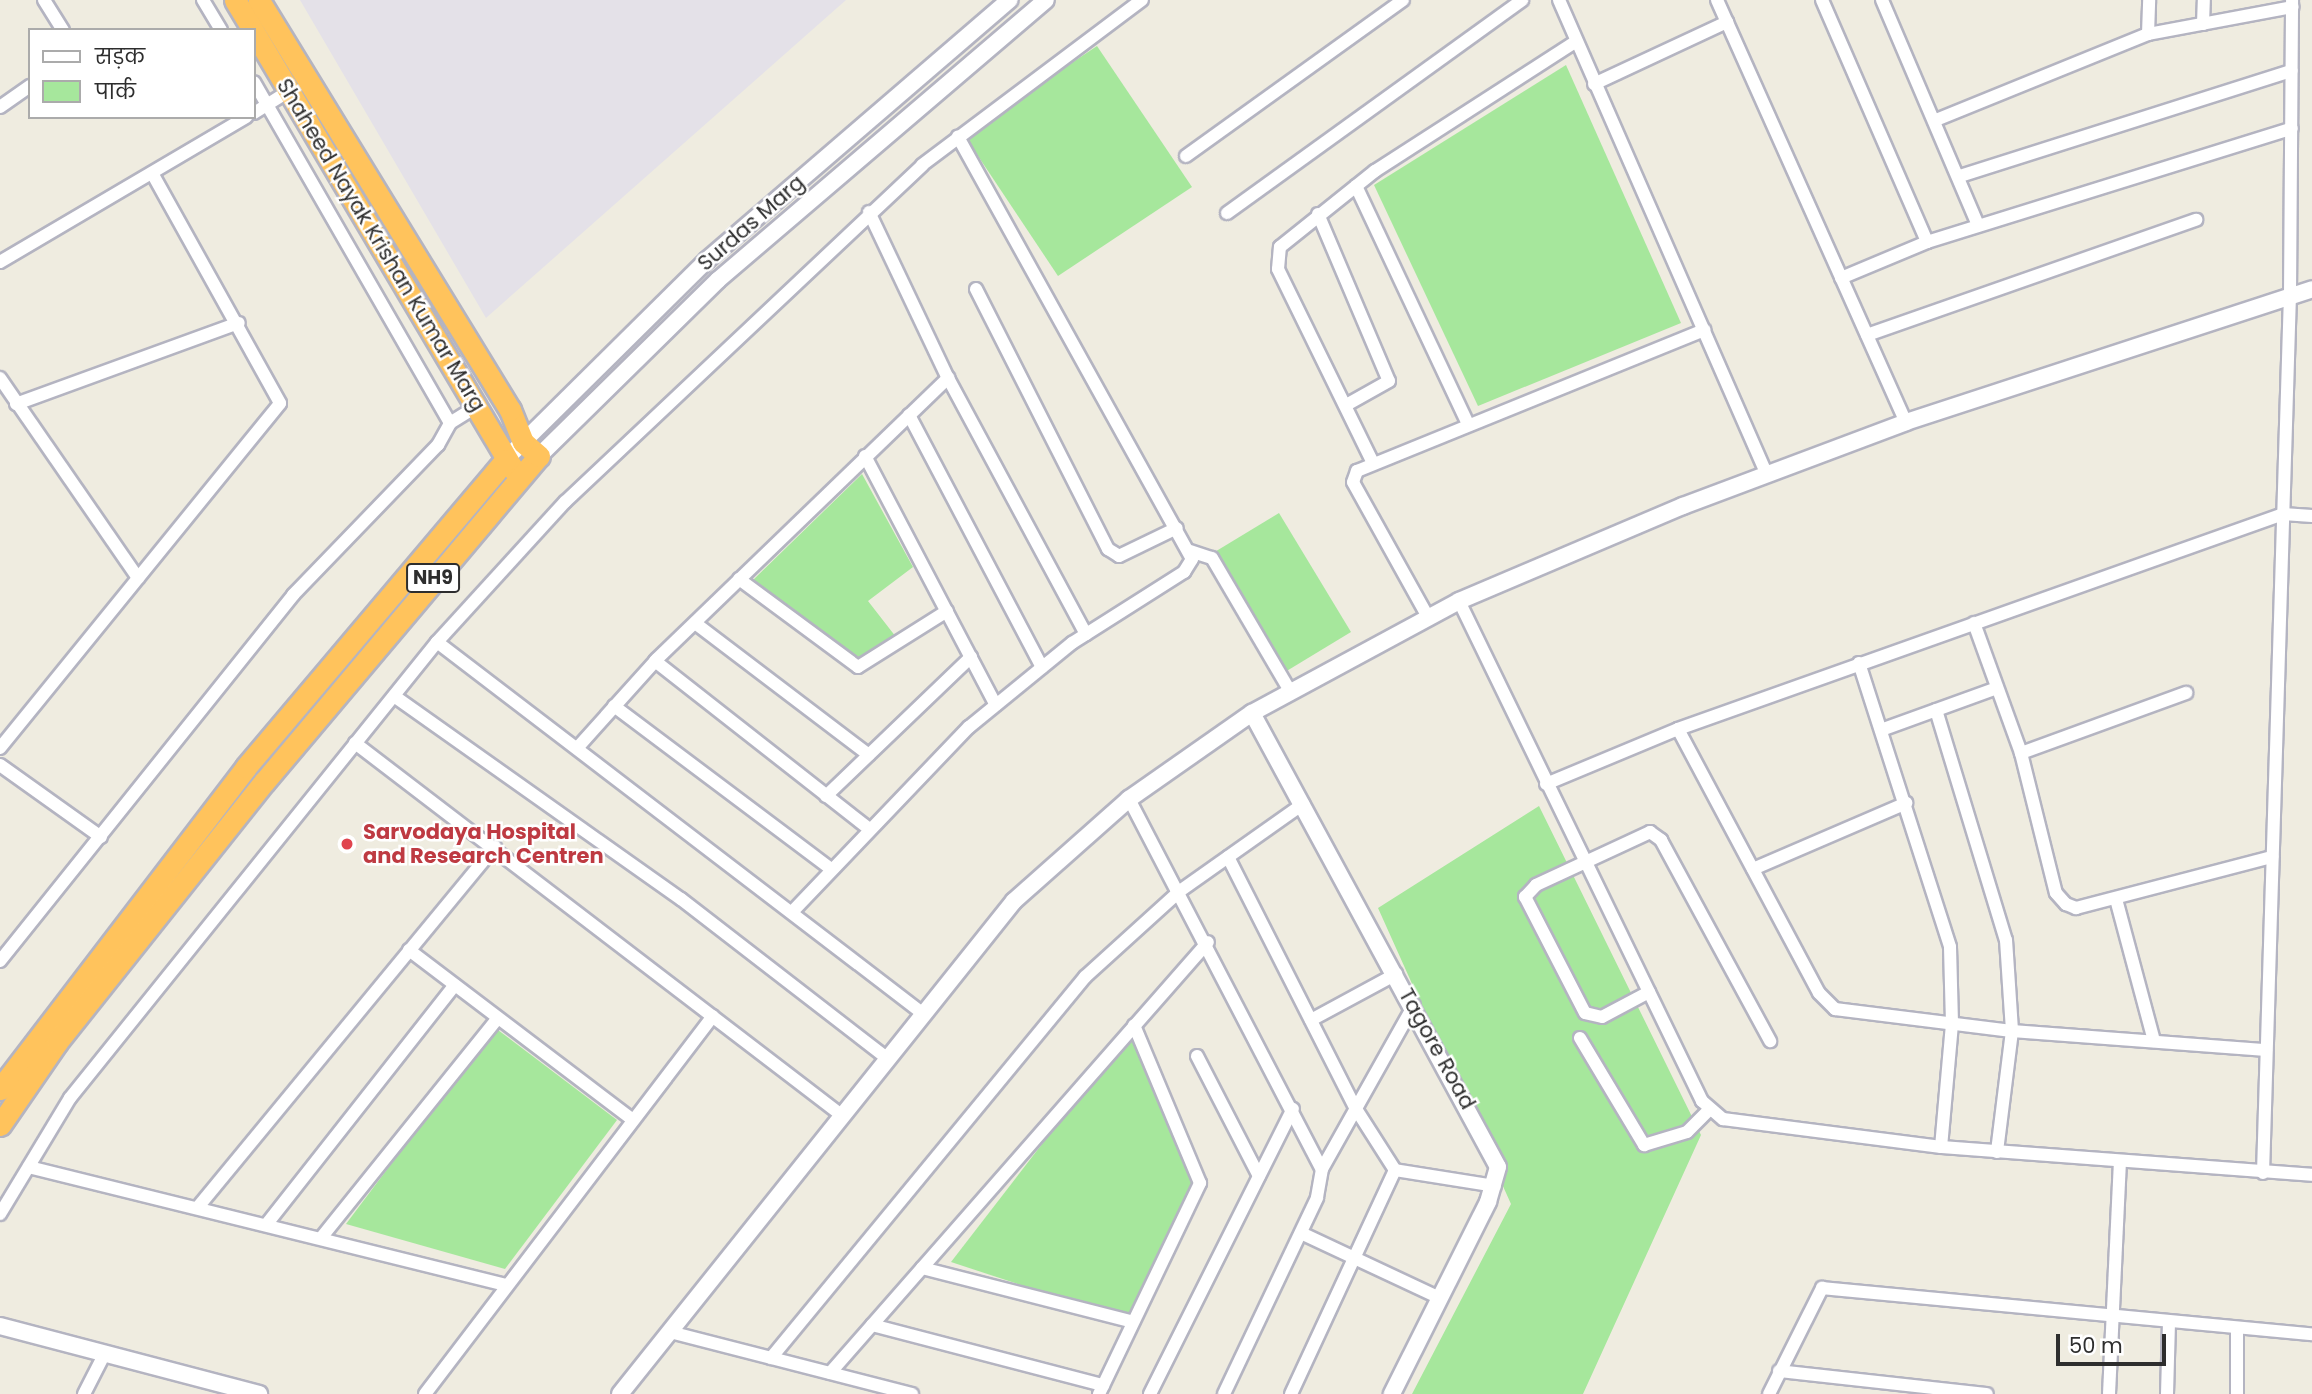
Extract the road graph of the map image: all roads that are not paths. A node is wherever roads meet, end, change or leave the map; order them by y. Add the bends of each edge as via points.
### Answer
1 (44, 0) edge
2 (202, 0) edge
3 (235, 0) edge
4 (259, 0) edge
5 (1009, 0) edge
6 (1046, 0) edge
7 (1142, 0) edge
8 (1403, 0) edge
9 (1522, 0) edge
10 (1559, 0) edge
11 (1717, 0) edge
12 (1822, 0) edge
13 (1882, 0) edge
14 (2149, 0) edge
15 (2204, 0) edge
16 (2292, 3) edge
17 (1727, 22) junction
18 (2203, 24) junction
19 (62, 28) edge
20 (220, 28) edge
21 (251, 28) edge
22 (2148, 34) junction
23 (256, 36) edge
24 (1576, 42) junction
25 (2292, 71) junction
26 (1594, 84) junction
27 (256, 85) edge
28 (28, 87) edge
29 (289, 91) junction
30 (267, 104) junction
31 (0, 107) edge
32 (256, 112) edge
33 (243, 119) edge
34 (1936, 120) junction
35 (2292, 128) junction
36 (958, 136) junction
37 (1186, 156) dead end
38 (153, 175) junction
39 (1960, 176) junction
40 (1356, 186) junction
41 (869, 212) junction
42 (1227, 213) dead end
43 (1318, 214) junction
44 (2196, 220) dead end
45 (1978, 225) junction
46 (1927, 242) junction
47 (0, 262) edge
48 (1841, 278) junction
49 (976, 289) dead end
50 (2312, 289) edge
51 (2290, 296) junction
52 (239, 323) junction
53 (1705, 330) junction
54 (1867, 335) junction
55 (0, 378) edge
56 (948, 378) junction
57 (16, 404) junction
58 (1346, 405) junction
59 (477, 406) junction
60 (909, 415) junction
61 (1906, 422) junction
62 (450, 423) junction
63 (1468, 424) junction
64 (531, 449) junction
65 (865, 456) junction
66 (1373, 463) junction
67 (512, 468) junction
68 (1768, 475) junction
69 (2283, 513) junction
70 (2312, 516) edge
71 (1177, 528) junction
72 (1190, 551) junction
73 (138, 579) junction
74 (739, 579) junction
75 (1459, 601) junction
76 (947, 611) junction
77 (1428, 617) junction
78 (695, 622) junction
79 (1974, 623) junction
80 (1086, 634) junction
81 (438, 642) junction
82 (971, 657) junction
83 (655, 662) junction
84 (1859, 663) junction
85 (1042, 667) junction
86 (1997, 688) junction
87 (1289, 689) junction
88 (2186, 693) dead end
89 (394, 696) junction
90 (996, 705) junction
91 (614, 706) junction
92 (1936, 710) junction
93 (1252, 713) junction
94 (1678, 729) junction
95 (1881, 730) junction
96 (355, 743) junction
97 (579, 746) junction
98 (0, 748) edge
99 (2021, 753) junction
100 (869, 755) junction
101 (0, 765) edge
102 (1546, 784) junction
103 (826, 796) junction
104 (1129, 799) junction
105 (1906, 803) junction
106 (1303, 804) junction
107 (869, 829) junction
108 (101, 837) junction
109 (495, 847) junction
110 (1228, 857) junction
111 (2272, 857) junction
112 (1588, 865) junction
113 (831, 869) junction
114 (1753, 869) junction
115 (1180, 891) junction
116 (2116, 899) junction
117 (793, 911) junction
118 (1208, 942) junction
119 (409, 950) junction
120 (0, 961) edge
121 (1396, 974) junction
122 (455, 985) junction
123 (1649, 992) junction
124 (1414, 1005) junction
125 (921, 1012) junction
126 (713, 1016) junction
127 (498, 1018) junction
128 (1311, 1020) junction
129 (1952, 1024) junction
130 (1135, 1026) junction
131 (2012, 1031) junction
132 (1580, 1038) dead end
133 (1770, 1041) dead end
134 (2154, 1041) junction
135 (2266, 1050) junction
136 (1197, 1056) dead end
137 (887, 1058) junction
138 (0, 1088) edge
139 (1293, 1108) junction
140 (1356, 1109) junction
141 (1709, 1110) junction
142 (840, 1114) junction
143 (632, 1119) junction
144 (0, 1125) edge
145 (1941, 1147) junction
146 (1997, 1152) junction
147 (2120, 1163) junction
148 (29, 1167) junction
149 (1322, 1169) junction
150 (1395, 1170) junction
151 (2263, 1172) junction
152 (2312, 1175) edge
153 (1259, 1176) junction
154 (1495, 1186) junction
155 (198, 1208) junction
156 (0, 1214) edge
157 (266, 1224) junction
158 (1301, 1233) junction
159 (321, 1238) junction
160 (1355, 1258) junction
161 (922, 1268) junction
162 (506, 1285) junction
163 (1440, 1298) junction
164 (2110, 1318) junction
165 (1130, 1321) junction
166 (2169, 1323) junction
167 (872, 1325) junction
168 (0, 1326) edge
169 (2237, 1329) junction
170 (670, 1332) junction
171 (2312, 1334) edge
172 (105, 1353) junction
173 (771, 1358) junction
174 (1779, 1371) junction
175 (830, 1373) junction
176 (1101, 1389) edge
177 (227, 1390) edge
178 (84, 1394) edge
179 (259, 1394) edge
180 (425, 1394) edge
181 (620, 1394) edge
182 (912, 1394) edge
183 (1150, 1394) edge
184 (1224, 1394) edge
185 (1291, 1394) edge
186 (1392, 1394) edge
187 (1769, 1394) edge
188 (1987, 1394) edge
189 (2109, 1394) edge
190 (2167, 1394) edge
191 (2237, 1394) edge

1 - 19 street
2 - 20 street
3 - 21 highway, Shaheed Nayak Krishan Kumar Marg
4 - 64 highway
5 - 64 street, Surdas Marg via 707,260
6 - 64 street, Surdas Marg via 718,281
7 - 36 street
8 - 37 street
9 - 42 street
10 - 24 street
11 - 17 street
12 - 46 street
13 - 34 street
14 - 22 street
15 - 18 street
16 - 18 street
16 - 25 street
17 - 26 street
17 - 48 street
18 - 22 street
22 - 34 street
23 - 29 highway, Shaheed Nayak Krishan Kumar Marg
24 - 26 street
24 - 40 street
25 - 35 street
25 - 39 street
26 - 53 street
27 - 30 street
28 - 31 street
29 - 30 street
29 - 59 highway, Shaheed Nayak Krishan Kumar Marg
30 - 32 street
30 - 62 street
33 - 38 street
34 - 39 street
35 - 45 street
35 - 51 street
36 - 41 street
36 - 71 street
38 - 47 street
38 - 52 street
39 - 45 street
40 - 43 street
40 - 63 street
41 - 56 street
41 - 81 street via 565,502
43 - 58 street via 1280,247 1278,269
43 - 58 street via 1389,381
44 - 54 street
45 - 46 street
46 - 48 street
48 - 54 street
49 - 71 street via 1108,549 1118,556
50 - 51 street
51 - 61 street
51 - 69 street
52 - 57 street
52 - 73 street via 276,389 276,414
53 - 63 street
53 - 68 street
54 - 61 street
55 - 57 street
56 - 60 street
56 - 80 street
57 - 73 street
58 - 66 street
59 - 62 street
59 - 67 highway, Shaheed Nayak Krishan Kumar Marg
60 - 65 street
60 - 85 street
61 - 68 street
62 - 108 street via 438,445 293,595
63 - 66 street
64 - 67 highway, NH9
65 - 74 street
65 - 76 street
66 - 77 street via 1353,482
67 - 138 highway, NH9 via 246,767
67 - 144 highway, NH9 via 57,1042
68 - 75 street
69 - 70 street
69 - 79 street
69 - 111 street
71 - 72 street
72 - 80 street via 1184,572
72 - 87 street via 1212,558
73 - 98 street
74 - 76 street via 858,667
74 - 78 street
75 - 77 street
75 - 102 street
76 - 82 street
77 - 87 street
78 - 83 street
78 - 100 street
79 - 84 street
79 - 86 street
80 - 85 street
81 - 89 street
81 - 97 street
82 - 90 street
82 - 100 street
83 - 91 street
83 - 103 street
84 - 94 street
84 - 95 street
85 - 90 street
86 - 92 street
86 - 99 street
87 - 93 street
88 - 99 street
89 - 96 street
89 - 137 street via 681,899
90 - 107 street
91 - 97 street
91 - 113 street
92 - 95 street
92 - 131 street via 2006,940
93 - 104 street
93 - 106 street, Tagore Road
94 - 102 street
94 - 114 street
95 - 105 street
96 - 109 street
96 - 148 street via 70,1098
97 - 117 street
99 - 116 street via 2056,893 2076,908
100 - 103 street
101 - 108 street
102 - 112 street
103 - 107 street
104 - 115 street
104 - 125 street via 1014,901
105 - 114 street
105 - 129 street via 1946,926
106 - 110 street
106 - 121 street, Tagore Road
107 - 113 street
108 - 120 street
109 - 119 street
109 - 126 street
110 - 115 street
110 - 128 street
111 - 116 street
111 - 135 street
112 - 123 street
112 - 123 street via 1529,888 1527,905 1593,1018
112 - 133 street via 1655,834
113 - 117 street
114 - 129 street via 1826,1002 1849,1013
115 - 118 street
115 - 173 street via 1069,993
116 - 134 street
117 - 125 street
118 - 130 street
118 - 139 street
119 - 122 street
119 - 155 street
121 - 124 street, Tagore Road
121 - 128 street
122 - 127 street
122 - 157 street
123 - 141 street
124 - 140 street
124 - 154 street, Tagore Road via 1494,1151
125 - 137 street
126 - 142 street
126 - 143 street
127 - 143 street
127 - 159 street
128 - 140 street
129 - 131 street
129 - 145 street
130 - 161 street
130 - 165 street via 1200,1183
131 - 134 street
131 - 146 street
132 - 141 street via 1644,1145 1687,1132
134 - 135 street
135 - 151 street
136 - 153 street
137 - 142 street
139 - 149 street
139 - 153 street
140 - 149 street
140 - 150 street
141 - 145 street via 1739,1125
142 - 170 street
143 - 162 street
145 - 146 street
146 - 147 street
147 - 151 street
147 - 164 street
148 - 155 street
148 - 156 street
149 - 158 street
150 - 154 street
150 - 160 street
151 - 152 street
153 - 183 street
154 - 163 street, Tagore Road
155 - 157 street
157 - 159 street
158 - 160 street
158 - 184 street
159 - 162 street
160 - 163 street
160 - 185 street
161 - 165 street
161 - 167 street
162 - 180 street
163 - 186 street, Tagore Road
164 - 166 street
164 - 174 street via 1822,1288
164 - 189 street
165 - 176 street
166 - 169 street
166 - 190 street
167 - 175 street
167 - 176 street
168 - 172 street
169 - 171 street
169 - 191 street
170 - 173 street
170 - 181 street
172 - 177 street
172 - 178 street
173 - 175 street
174 - 187 street
174 - 188 street
175 - 182 street
177 - 179 street

